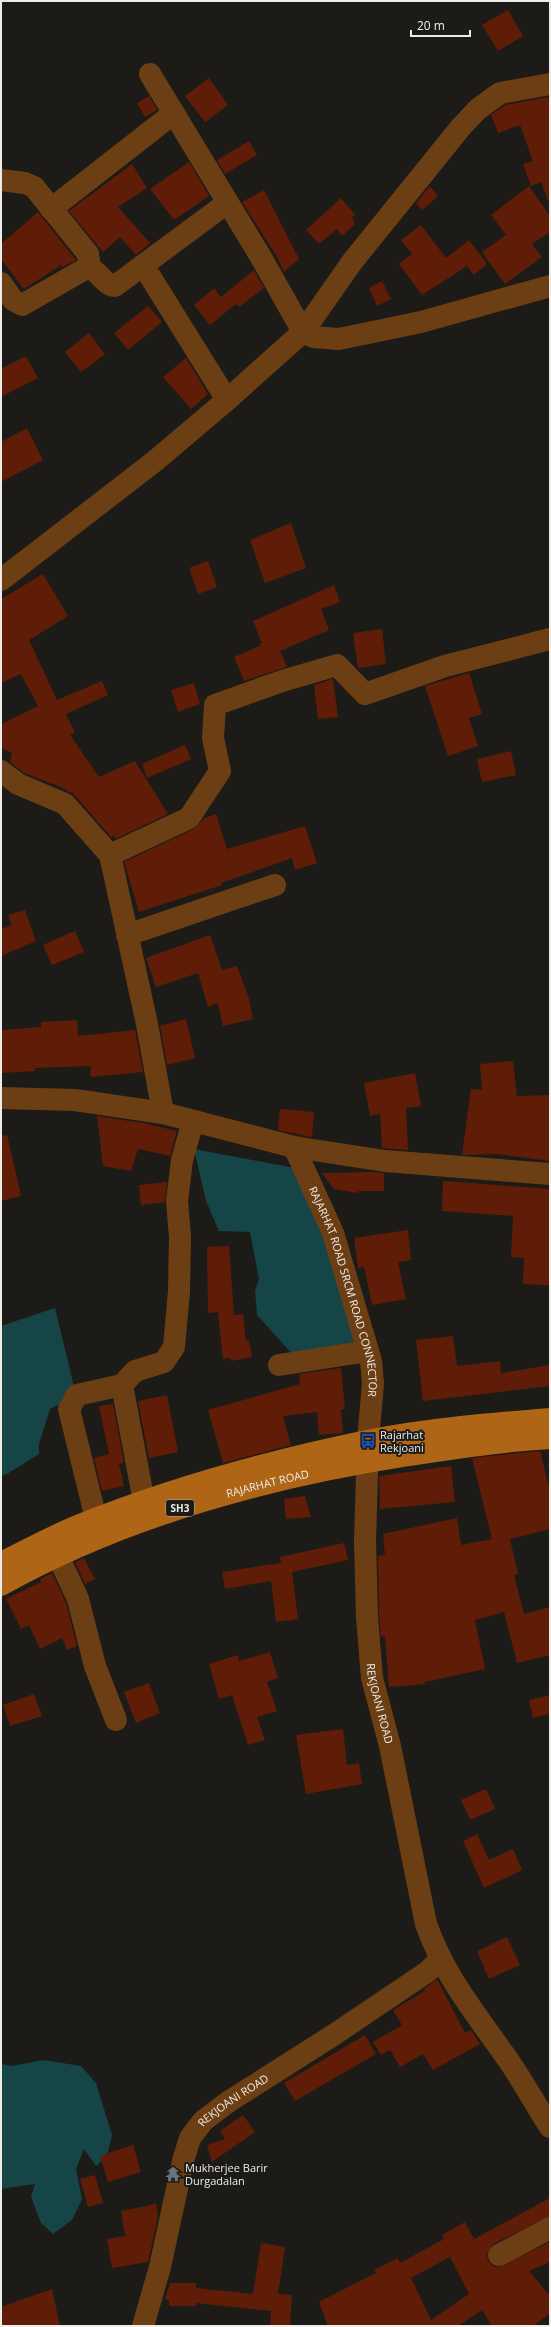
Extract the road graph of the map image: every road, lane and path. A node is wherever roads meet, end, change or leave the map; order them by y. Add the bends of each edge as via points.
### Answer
1 (150, 74) dead end
2 (550, 84) edge
3 (174, 113) junction
4 (1, 180) edge
5 (227, 203) junction
6 (51, 209) junction
7 (144, 265) junction
8 (90, 268) junction
9 (1, 283) edge
10 (550, 286) edge
11 (303, 332) junction
12 (227, 400) junction
13 (4, 571) edge
14 (550, 639) edge
15 (1, 771) edge
16 (110, 855) junction
17 (275, 885) dead end
18 (127, 935) junction
19 (1, 1098) edge
20 (163, 1113) junction
21 (192, 1121) junction
22 (294, 1147) junction
23 (550, 1174) edge
24 (368, 1351) junction
25 (279, 1366) dead end
26 (122, 1385) junction
27 (549, 1436) edge
28 (368, 1451) junction
29 (144, 1502) junction
30 (96, 1519) junction
31 (58, 1556) junction
32 (1, 1563) edge
33 (1, 1585) edge
34 (116, 1720) dead end
35 (441, 1959) junction
36 (547, 2114) edge
37 (550, 2228) edge
38 (499, 2255) dead end
39 (143, 2326) edge

1 - 3 street
2 - 11 street via 500,93 478,109 352,262
3 - 5 street
3 - 6 street
4 - 6 street via 25,183 34,187
5 - 7 street
5 - 11 street
6 - 8 street via 88,254
7 - 8 street via 115,286
7 - 12 street
8 - 9 street via 22,305 13,300
10 - 11 street via 421,322 339,339 313,337
11 - 12 street
12 - 13 street via 155,461
14 - 16 street via 445,666 365,694 337,665 215,705 213,738 220,771 190,818
15 - 16 street via 18,784 65,804
16 - 18 street
17 - 18 street
18 - 20 street
19 - 20 street via 75,1100
20 - 21 street
21 - 22 street
21 - 26 street via 182,1160 176,1201 180,1237 174,1347 164,1362 135,1371
22 - 23 street via 385,1161
22 - 24 street, RAJARHAT ROAD SRCM ROAD CONNECTOR via 333,1233
24 - 25 street
24 - 28 street, RAJARHAT ROAD SRCM ROAD CONNECTOR via 373,1383
26 - 29 street
26 - 30 street via 77,1395 68,1409
27 - 28 main road, RAJARHAT ROAD / SH3
28 - 29 main road, RAJARHAT ROAD / SH3 via 227,1475
28 - 31 main road, RAJARHAT ROAD / SH3 via 297,1476 180,1508
28 - 35 street, REKJOANI ROAD via 365,1549 372,1678 390,1746 426,1924
29 - 30 main road, RAJARHAT ROAD / SH3
30 - 32 main road, RAJARHAT ROAD / SH3
31 - 33 main road, RAJARHAT ROAD / SH3
31 - 34 street via 78,1599 95,1666
35 - 36 street, REKJOANI ROAD via 465,2002
35 - 39 street, REKJOANI ROAD via 414,1981 228,2102 203,2121 190,2138 183,2161 160,2267
37 - 38 street

